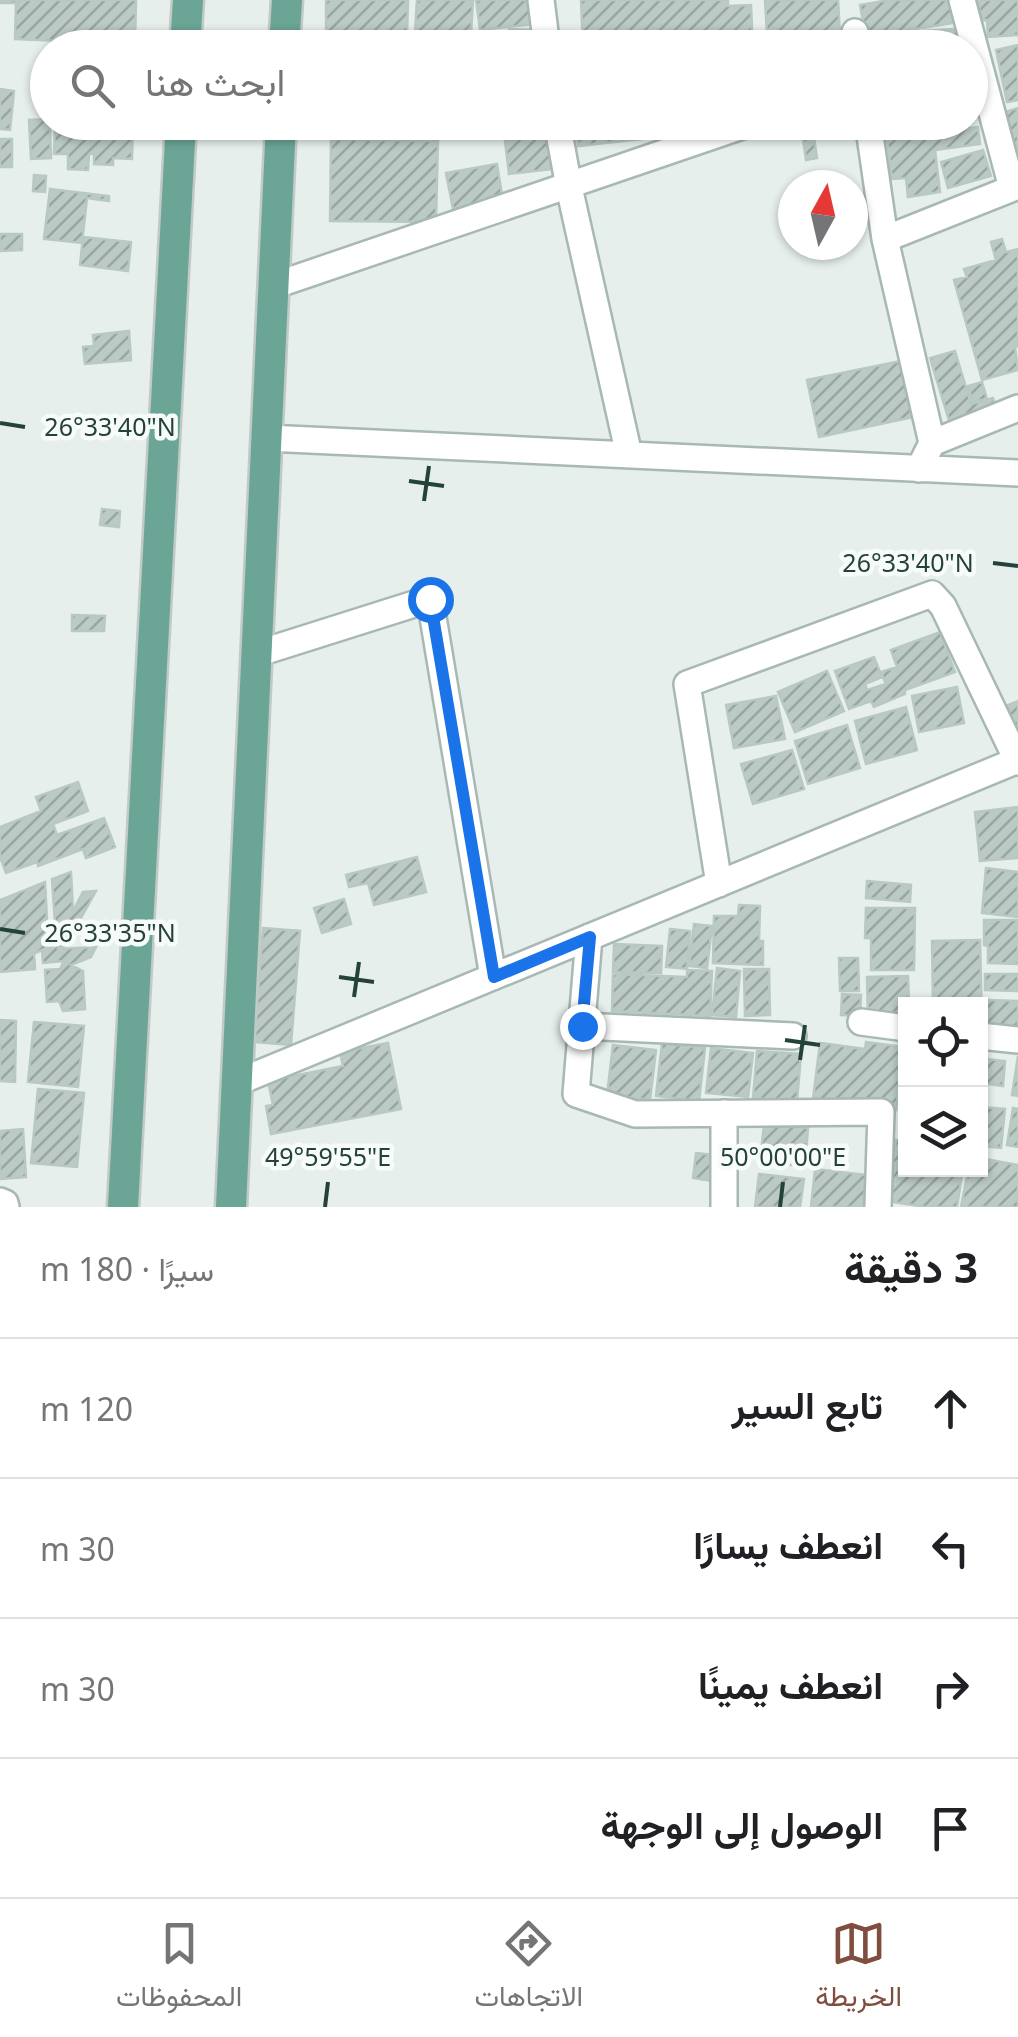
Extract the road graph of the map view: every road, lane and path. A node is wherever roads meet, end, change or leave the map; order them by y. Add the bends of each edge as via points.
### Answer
1 (188, 0) edge
2 (286, 0) edge
3 (542, 0) edge
4 (962, 0) edge
5 (186, 30) edge
6 (285, 30) edge
7 (546, 30) edge
8 (971, 30) edge
9 (988, 92) edge
10 (180, 140) edge
11 (280, 140) edge
12 (560, 140) edge
13 (703, 140) edge
14 (871, 140) edge
15 (569, 187) junction
16 (1015, 187) edge
17 (885, 238) junction
18 (274, 286) junction
19 (1018, 408) edge
20 (266, 438) junction
21 (932, 442) junction
22 (629, 455) junction
23 (919, 468) junction
24 (1018, 473) edge
25 (256, 654) junction
26 (1018, 761) edge
27 (720, 884) junction
28 (590, 937) junction
29 (494, 977) junction
30 (861, 1022) dead end
31 (582, 1026) junction
32 (898, 1027) edge
33 (794, 1036) dead end
34 (988, 1037) edge
35 (1018, 1040) edge
36 (236, 1083) junction
37 (724, 1113) junction
38 (0, 1202) edge
39 (6, 1207) edge
40 (123, 1207) edge
41 (231, 1207) edge
42 (724, 1207) edge
43 (878, 1207) edge

1 - 5 main road
2 - 6 main road
3 - 7 street
4 - 8 street
9 - 16 street
10 - 40 main road
11 - 18 main road
12 - 15 street
13 - 15 street
14 - 17 street
15 - 18 street
15 - 22 street
16 - 17 street
17 - 21 street
18 - 20 main road
19 - 21 street
20 - 22 street
20 - 25 main road
21 - 23 street
22 - 23 street
23 - 24 street
25 - 29 street via 430,599
25 - 36 main road
26 - 27 street
26 - 27 street via 932,594 687,684
27 - 28 street
28 - 29 street
28 - 31 street
29 - 36 street
30 - 32 street
31 - 33 street
31 - 37 street via 576,1094 635,1114
34 - 35 street
36 - 41 main road
37 - 42 street
37 - 43 street via 881,1112
38 - 39 street

